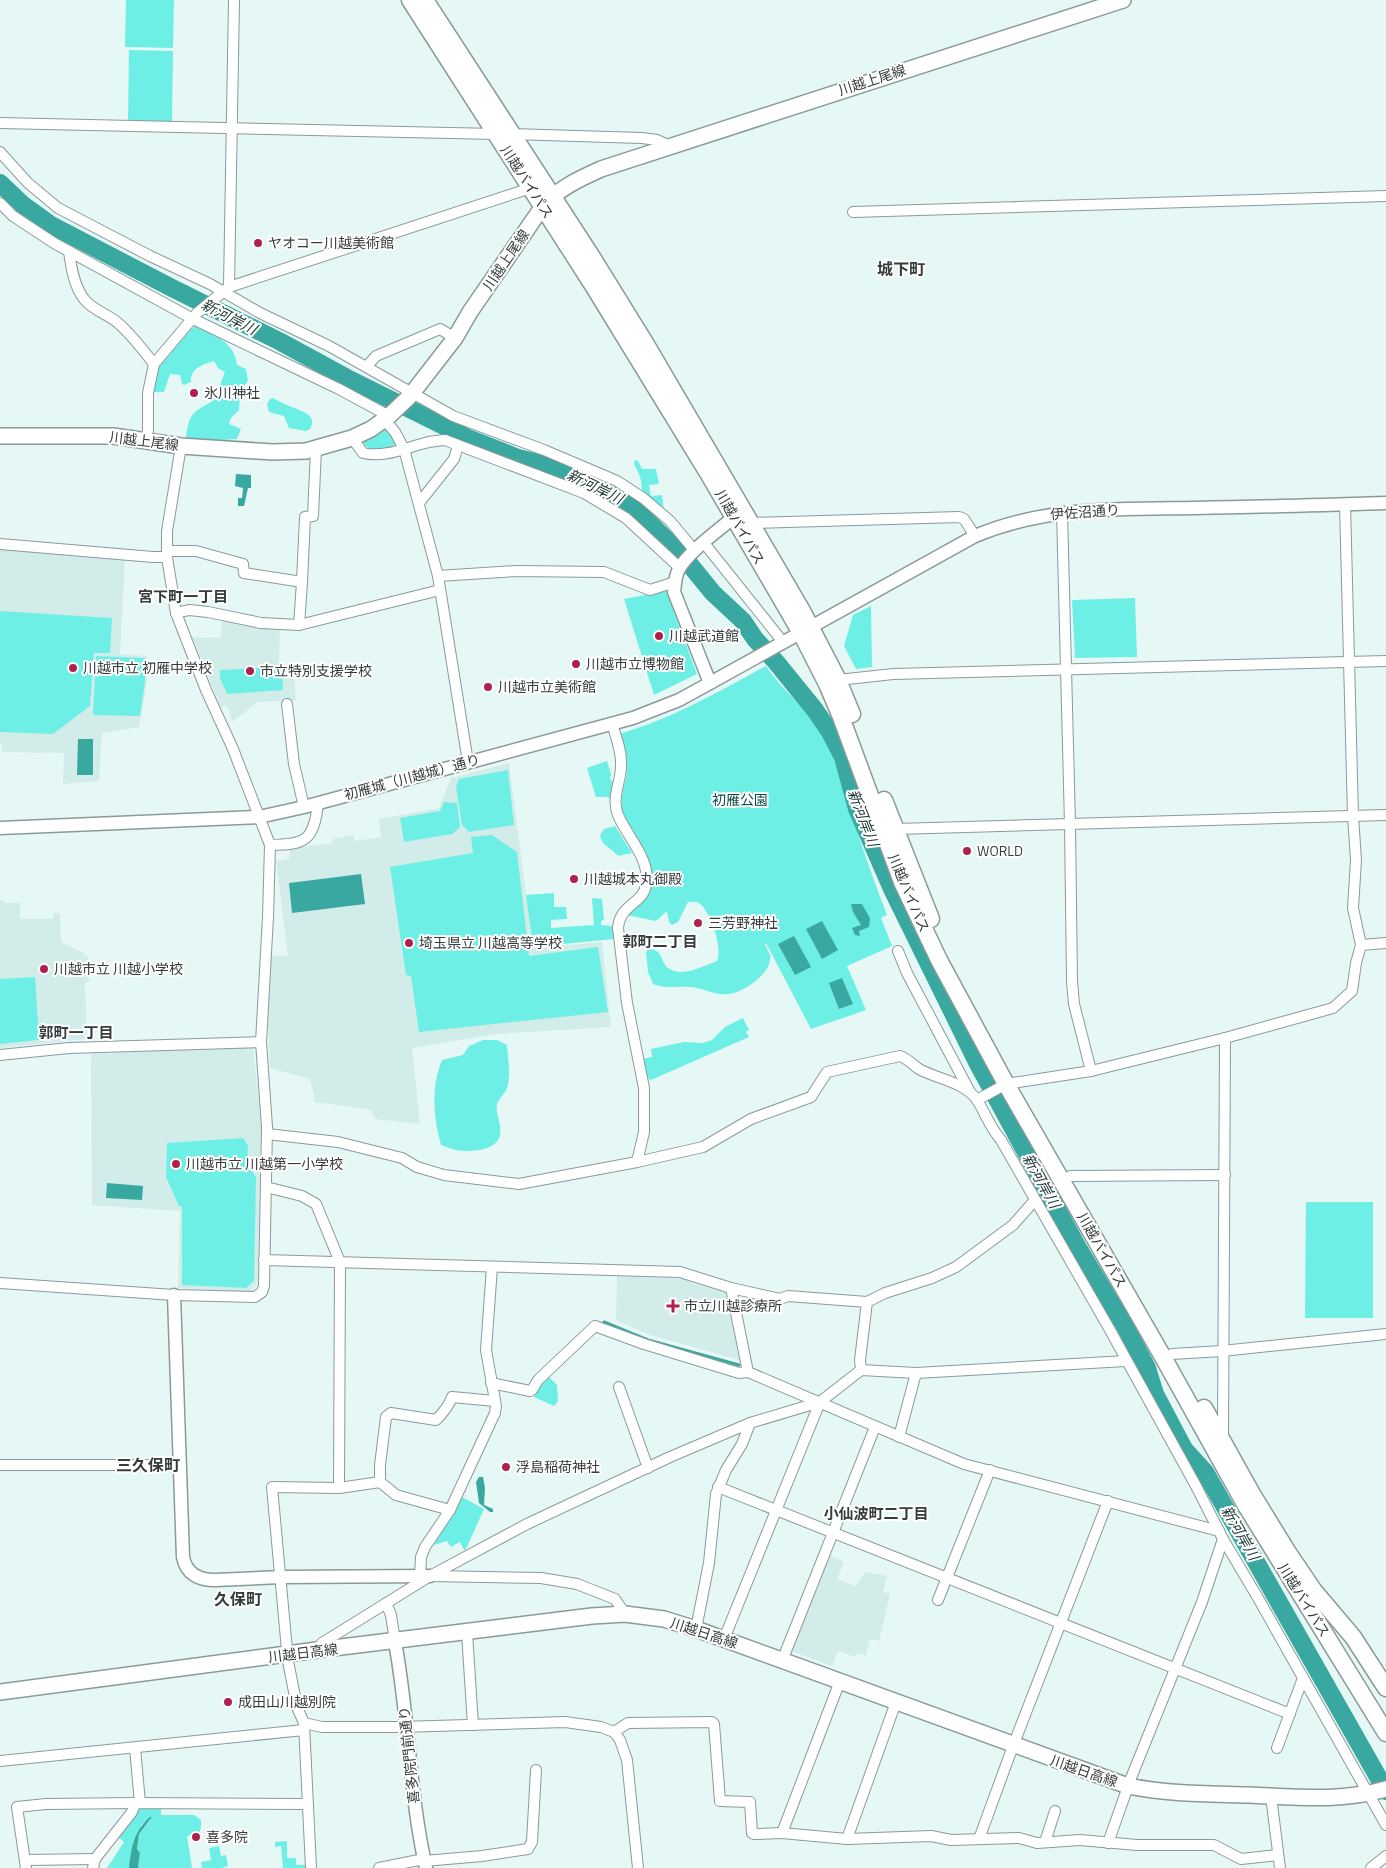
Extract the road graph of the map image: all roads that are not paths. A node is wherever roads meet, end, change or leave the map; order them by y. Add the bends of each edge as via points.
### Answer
1 (234, 0) edge
2 (410, 0) edge
3 (425, 0) edge
4 (1117, 1) edge
5 (0, 123) edge
6 (231, 128) junction
7 (504, 134) junction
8 (670, 146) junction
9 (0, 152) edge
10 (531, 188) junction
11 (1386, 196) edge
12 (547, 201) junction
13 (0, 203) edge
14 (853, 212) dead end
15 (69, 251) junction
16 (222, 292) junction
17 (195, 316) junction
18 (455, 338) junction
19 (154, 364) junction
20 (367, 366) junction
21 (412, 394) junction
22 (389, 416) junction
23 (0, 436) edge
24 (352, 438) junction
25 (146, 440) junction
26 (181, 446) junction
27 (458, 446) junction
28 (316, 449) junction
29 (404, 449) junction
30 (1386, 503) edge
31 (419, 504) junction
32 (1345, 504) junction
33 (1062, 512) junction
34 (734, 517) junction
35 (751, 523) junction
36 (975, 536) junction
37 (0, 544) edge
38 (699, 547) junction
39 (167, 554) junction
40 (680, 568) junction
41 (438, 576) junction
42 (302, 582) junction
43 (675, 582) junction
44 (440, 590) junction
45 (176, 613) junction
46 (299, 625) junction
47 (806, 630) junction
48 (779, 644) junction
49 (1386, 661) edge
50 (1349, 662) junction
51 (1066, 670) junction
52 (838, 680) junction
53 (710, 683) junction
54 (287, 704) dead end
55 (612, 724) junction
56 (468, 762) junction
57 (318, 803) junction
58 (304, 807) junction
59 (1386, 815) edge
60 (259, 816) junction
61 (1353, 816) junction
62 (1070, 824) junction
63 (0, 828) edge
64 (896, 829) junction
65 (270, 845) junction
66 (1386, 943) edge
67 (1361, 945) junction
68 (898, 951) dead end
69 (1225, 1038) junction
70 (261, 1042) junction
71 (0, 1054) edge
72 (1092, 1071) junction
73 (1008, 1085) junction
74 (975, 1097) junction
75 (267, 1134) junction
76 (637, 1162) junction
77 (1225, 1175) junction
78 (1070, 1176) junction
79 (266, 1187) junction
80 (1035, 1200) junction
81 (264, 1260) junction
82 (340, 1262) junction
83 (492, 1268) junction
84 (0, 1283) edge
85 (731, 1288) junction
86 (174, 1295) junction
87 (867, 1302) junction
88 (1386, 1334) edge
89 (1222, 1351) junction
90 (1172, 1354) junction
91 (1126, 1361) junction
92 (861, 1370) junction
93 (748, 1372) junction
94 (916, 1373) junction
95 (491, 1383) junction
96 (619, 1388) dead end
97 (495, 1401) junction
98 (820, 1402) junction
99 (750, 1423) junction
100 (875, 1427) junction
101 (898, 1437) junction
102 (1222, 1440) junction
103 (0, 1465) edge
104 (179, 1465) junction
105 (648, 1468) junction
106 (990, 1470) junction
107 (380, 1482) junction
108 (718, 1487) junction
109 (339, 1488) junction
110 (1108, 1501) junction
111 (450, 1510) junction
112 (776, 1510) junction
113 (833, 1533) junction
114 (1221, 1535) junction
115 (281, 1577) junction
116 (425, 1577) junction
117 (946, 1577) junction
118 (938, 1600) dead end
119 (386, 1603) junction
120 (625, 1614) junction
121 (1061, 1623) junction
122 (696, 1629) junction
123 (467, 1633) junction
124 (724, 1638) junction
125 (395, 1642) junction
126 (317, 1650) junction
127 (288, 1655) junction
128 (782, 1661) junction
129 (1176, 1669) junction
130 (1303, 1678) junction
131 (840, 1681) junction
132 (1386, 1688) edge
133 (0, 1692) edge
134 (896, 1702) junction
135 (1290, 1714) junction
136 (473, 1725) junction
137 (304, 1727) junction
138 (407, 1727) junction
139 (614, 1732) junction
140 (1386, 1734) edge
141 (1013, 1746) junction
142 (135, 1748) junction
143 (1277, 1748) dead end
144 (0, 1761) edge
145 (536, 1770) dead end
146 (1128, 1786) junction
147 (1376, 1792) edge
148 (1271, 1796) junction
149 (138, 1803) junction
150 (307, 1804) junction
151 (1055, 1811) dead end
152 (1386, 1825) edge
153 (782, 1834) junction
154 (980, 1838) junction
155 (847, 1839) junction
156 (1045, 1842) junction
157 (1108, 1843) junction
158 (1278, 1855) junction
159 (1386, 1856) edge
160 (424, 1862) edge
161 (94, 1863) edge
162 (25, 1864) edge
163 (310, 1868) edge
164 (379, 1868) edge
165 (638, 1868) edge
166 (1280, 1868) edge
167 (1371, 1868) edge

1 - 6 street
2 - 7 highway, 川越バイパス
3 - 7 highway, 川越バイパス
4 - 8 main road, 川越上尾線
5 - 6 street
6 - 7 street
6 - 16 street
7 - 8 street via 642,138
7 - 10 highway, 川越バイパス
7 - 12 highway, 川越バイパス
8 - 12 main road, 川越上尾線 via 601,169 573,182
9 - 16 street via 28,183 58,208
10 - 12 highway, 川越バイパス
10 - 16 street
11 - 14 street
12 - 18 main road, 川越上尾線
12 - 34 highway, 川越バイパス
12 - 35 highway, 川越バイパス via 592,257
13 - 15 street via 13,216
15 - 17 street
15 - 19 street via 82,297 118,323
16 - 17 street
16 - 20 street
17 - 19 street
17 - 22 street
18 - 20 street via 440,330 376,356
18 - 21 main road, 川越上尾線
19 - 25 street via 149,385
20 - 21 street
21 - 22 main road, 川越上尾線
21 - 38 street via 453,416 617,481 643,498
22 - 24 main road, 川越上尾線
22 - 29 street
23 - 25 main road, 川越上尾線 via 104,436
24 - 28 main road, 川越上尾線
24 - 29 street via 363,453
25 - 26 main road, 川越上尾線
26 - 28 main road, 川越上尾線 via 273,452
26 - 39 street via 168,517
27 - 29 street via 445,440
27 - 31 street via 454,459
27 - 40 street via 584,493 626,518
28 - 42 street via 313,516 305,517
29 - 31 street
30 - 32 street, 伊佐沼通り
31 - 41 street
32 - 33 street, 伊佐沼通り
32 - 50 street
33 - 36 street, 伊佐沼通り via 1036,516
33 - 51 street
34 - 38 street
34 - 47 highway, 川越バイパス
35 - 36 street via 959,517 964,519
35 - 47 highway, 川越バイパス
36 - 47 street, 伊佐沼通り
37 - 39 street via 153,557
38 - 40 street
38 - 48 street
39 - 42 street via 196,551 212,554 243,564 244,573
39 - 45 street
40 - 43 street
41 - 43 street via 516,571 604,572 650,590
41 - 44 street
42 - 46 street
43 - 53 street via 674,592
44 - 46 street
44 - 56 street
45 - 46 street via 189,610 261,624
45 - 60 street
47 - 48 street, 初雁城（川越城）通り
47 - 52 highway, 川越バイパス
47 - 73 highway, 川越バイパス via 902,882 939,960
48 - 53 street, 初雁城（川越城）通り
49 - 50 street
50 - 51 street
50 - 61 street
51 - 52 street via 893,674
51 - 62 street
52 - 64 highway, 川越バイパス
53 - 55 street, 初雁城（川越城）通り via 658,709
54 - 58 street via 294,764
55 - 56 street, 初雁城（川越城）通り
55 - 76 street via 621,758 615,808 645,864 647,876 641,896 622,912 618,920 629,1012 644,1088 644,1132
56 - 57 street, 初雁城（川越城）通り
57 - 58 street, 初雁城（川越城）通り
57 - 65 street via 315,822 304,841
58 - 60 street, 初雁城（川越城）通り
59 - 61 street
60 - 63 street, 初雁城（川越城）通り
60 - 65 street
61 - 62 street
61 - 67 street via 1356,860 1353,908
62 - 64 street
62 - 72 street via 1074,1004
64 - 73 highway, 川越バイパス via 946,955
65 - 70 street
66 - 67 street
67 - 69 street via 1352,991 1333,1008
68 - 74 street
69 - 72 street
69 - 77 street
70 - 71 street via 69,1048
70 - 75 street
72 - 73 street
73 - 74 street
73 - 78 highway, 川越バイパス
73 - 140 highway, 川越バイパス via 1245,1504
74 - 76 street via 900,1056 827,1072 811,1097 751,1119 703,1147
74 - 80 street
75 - 76 street via 338,1142 402,1158 417,1167 444,1175 509,1184 542,1181
75 - 79 street
77 - 78 street
77 - 89 street
78 - 90 highway, 川越バイパス
79 - 81 street
79 - 82 street via 302,1196 316,1204
80 - 87 street via 1012,1225 956,1267
80 - 91 street
81 - 82 street
81 - 86 street via 264,1286 255,1297
82 - 83 street
82 - 109 street
83 - 85 street via 680,1272
83 - 95 street via 486,1350
84 - 86 street
85 - 87 street via 780,1299 788,1296
85 - 93 street
86 - 104 street
87 - 92 street
88 - 89 street
89 - 90 street
89 - 102 street
90 - 102 highway, 川越バイパス
91 - 94 street
91 - 114 street
92 - 94 street
92 - 98 street
93 - 95 street via 739,1373 594,1326 538,1380 532,1390
93 - 98 street
94 - 101 street
95 - 97 street
96 - 105 street
97 - 107 street via 452,1397 449,1406 436,1420 391,1413 386,1417
97 - 111 street via 495,1413
98 - 99 street
98 - 100 street
98 - 112 street
99 - 105 street
99 - 108 street
100 - 101 street
100 - 113 street
101 - 106 street via 964,1464
102 - 132 highway, 川越バイパス via 1314,1591 1354,1637
103 - 104 street
104 - 115 street via 183,1557 190,1572 205,1580
105 - 116 street via 527,1524
106 - 110 street
106 - 117 street
107 - 109 street
107 - 111 street via 396,1495
108 - 112 street
108 - 122 street via 709,1563
109 - 115 street via 272,1486
110 - 114 street
110 - 121 street
111 - 116 street via 421,1557
112 - 113 street
112 - 124 street
113 - 117 street
113 - 128 street
114 - 129 street via 1202,1602
114 - 130 street
115 - 116 street
115 - 127 street
116 - 119 street
116 - 120 street via 541,1578 577,1584 615,1599
117 - 118 street
117 - 121 street
119 - 125 street
119 - 126 street via 322,1643
120 - 122 main road, 川越日高線 via 664,1619
120 - 123 main road, 川越日高線
121 - 129 street
121 - 141 street
122 - 124 main road, 川越日高線
123 - 125 main road, 川越日高線
123 - 136 street
124 - 128 main road, 川越日高線
125 - 126 main road, 川越日高線
125 - 138 street, 喜多院門前通り
126 - 127 main road, 川越日高線
127 - 133 main road, 川越日高線
127 - 137 street
128 - 131 main road, 川越日高線
129 - 135 street
129 - 146 street
130 - 135 street
130 - 147 street
131 - 134 main road, 川越日高線
131 - 153 street
134 - 141 main road, 川越日高線
134 - 155 street
135 - 143 street
136 - 138 street
136 - 139 street via 565,1722
137 - 138 street
137 - 142 street
137 - 150 street
138 - 160 street, 喜多院門前通り via 415,1811
139 - 153 street via 628,1723 712,1722 720,1801 750,1802 752,1833
139 - 165 street via 626,1760
141 - 146 main road, 川越日高線
141 - 154 street
142 - 144 street
142 - 149 street
145 - 160 street via 532,1842 528,1849
146 - 148 main road, 川越日高線 via 1167,1792
146 - 157 street
147 - 148 main road, 川越日高線 via 1308,1799
147 - 152 street
148 - 158 street
149 - 150 street
149 - 161 street
149 - 162 street via 17,1807
150 - 163 street
151 - 156 street
153 - 155 street
154 - 155 street via 950,1840 911,1836
154 - 156 street
156 - 157 street via 1080,1840
157 - 158 street via 1214,1845 1241,1859
158 - 166 street
159 - 167 street
160 - 164 street
161 - 162 street

